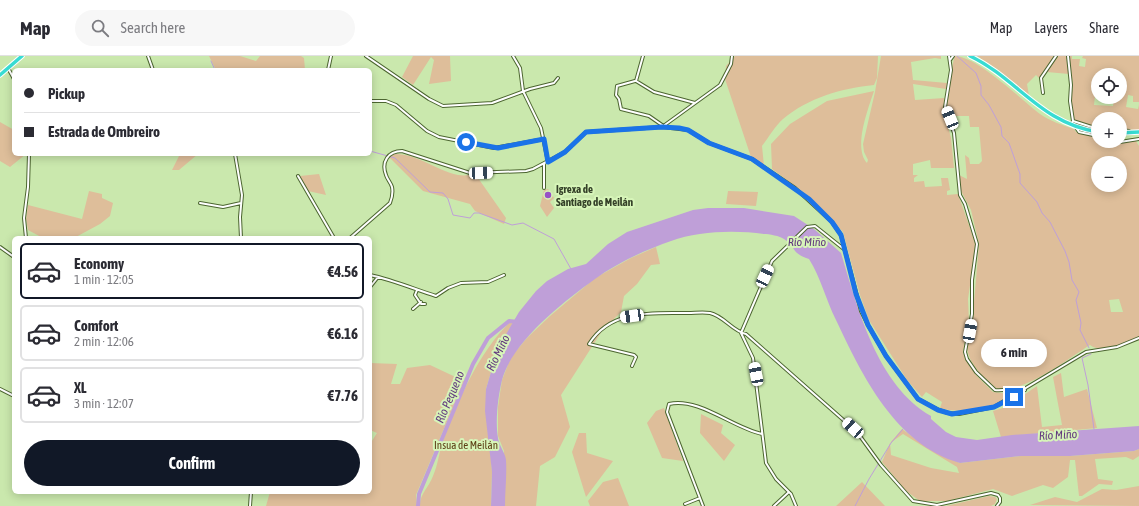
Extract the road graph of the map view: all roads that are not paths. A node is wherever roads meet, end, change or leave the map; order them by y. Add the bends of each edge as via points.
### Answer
1 (22, 56) edge
2 (148, 56) edge
3 (331, 56) edge
4 (366, 56) edge
5 (512, 56) edge
6 (643, 56) edge
7 (732, 56) edge
8 (949, 56) edge
9 (953, 56) edge
10 (970, 56) edge
11 (1056, 56) edge
12 (1068, 56) edge
13 (950, 60) junction
14 (8, 68) junction
15 (152, 68) edge
16 (328, 68) edge
17 (0, 75) edge
18 (12, 75) edge
19 (558, 78) dead end
20 (636, 81) junction
21 (523, 91) junction
22 (1043, 94) dead end
23 (372, 101) edge
24 (696, 103) junction
25 (1073, 124) junction
26 (662, 126) junction
27 (1091, 128) edge
28 (1127, 132) edge
29 (1139, 132) edge
30 (1127, 133) edge
31 (1133, 133) junction
32 (1091, 135) edge
33 (544, 139) junction
34 (1135, 139) junction
35 (1139, 139) edge
36 (1127, 141) edge
37 (1139, 142) edge
38 (29, 156) edge
39 (235, 156) edge
40 (548, 162) junction
41 (544, 164) junction
42 (298, 176) dead end
43 (544, 188) dead end
44 (200, 203) dead end
45 (241, 203) junction
46 (26, 236) edge
47 (241, 236) edge
48 (333, 236) edge
49 (352, 236) edge
50 (0, 247) edge
51 (845, 250) junction
52 (12, 256) edge
53 (372, 275) edge
54 (504, 275) dead end
55 (378, 276) junction
56 (372, 285) edge
57 (416, 290) junction
58 (421, 302) junction
59 (425, 304) dead end
60 (413, 309) dead end
61 (741, 333) junction
62 (1139, 338) edge
63 (632, 366) dead end
64 (0, 389) edge
65 (1025, 390) junction
66 (12, 395) edge
67 (762, 434) junction
68 (788, 492) junction
69 (251, 494) edge
70 (700, 498) junction
71 (684, 504) dead end
72 (250, 506) edge
73 (703, 506) edge
74 (774, 506) edge
75 (796, 506) edge
76 (997, 506) edge

1 - 14 highway
2 - 15 street
3 - 16 street
4 - 21 street via 442,106 492,103
5 - 21 street via 520,68
6 - 20 street
7 - 24 street via 731,64 720,85
8 - 13 street
9 - 13 street
10 - 25 highway via 987,66 1040,108
11 - 22 street via 1041,78
12 - 25 street
13 - 65 street via 951,80 946,107 954,133 960,195 977,244 972,280 972,314 965,352 976,372 995,390
14 - 17 highway
14 - 18 street
19 - 21 street via 554,83
20 - 24 street via 654,92
20 - 26 street via 617,86 616,95 621,109 649,116
21 - 33 street
23 - 33 street via 396,104 427,131 439,137 494,148
24 - 26 street
25 - 27 highway
25 - 32 street via 1079,132
26 - 40 street via 586,132 565,152
26 - 51 street via 688,130 709,143 752,159 795,188 832,222 841,235
28 - 31 street
29 - 31 highway
30 - 31 highway
33 - 40 street
34 - 35 street
34 - 36 street
34 - 37 street
38 - 46 street via 24,218
39 - 45 street via 241,183
40 - 41 street
41 - 43 street
41 - 49 street via 526,171 470,173 402,151 391,152 385,165 386,176 392,186 390,203
42 - 48 street
44 - 45 street via 223,207
45 - 47 street
50 - 52 street
51 - 61 street via 815,226 807,227 772,261
51 - 65 street via 856,294 868,325 886,356 918,399 938,410 959,414 994,407
53 - 55 street
54 - 57 street via 488,282 461,283 436,296
55 - 56 street
55 - 57 street
57 - 58 street via 415,295
58 - 59 street
58 - 60 street
61 - 63 street via 710,313 676,312 623,317 602,328 589,344 634,355 636,357
61 - 67 street via 753,358
61 - 76 street via 746,334 774,357 853,428 913,501 937,505 991,493 1000,498
62 - 65 street via 1117,347 1086,352
64 - 66 street
67 - 68 street via 766,463
67 - 70 street via 692,405 669,404 667,412
68 - 74 street
68 - 75 street
69 - 72 street
70 - 71 street
70 - 73 street

